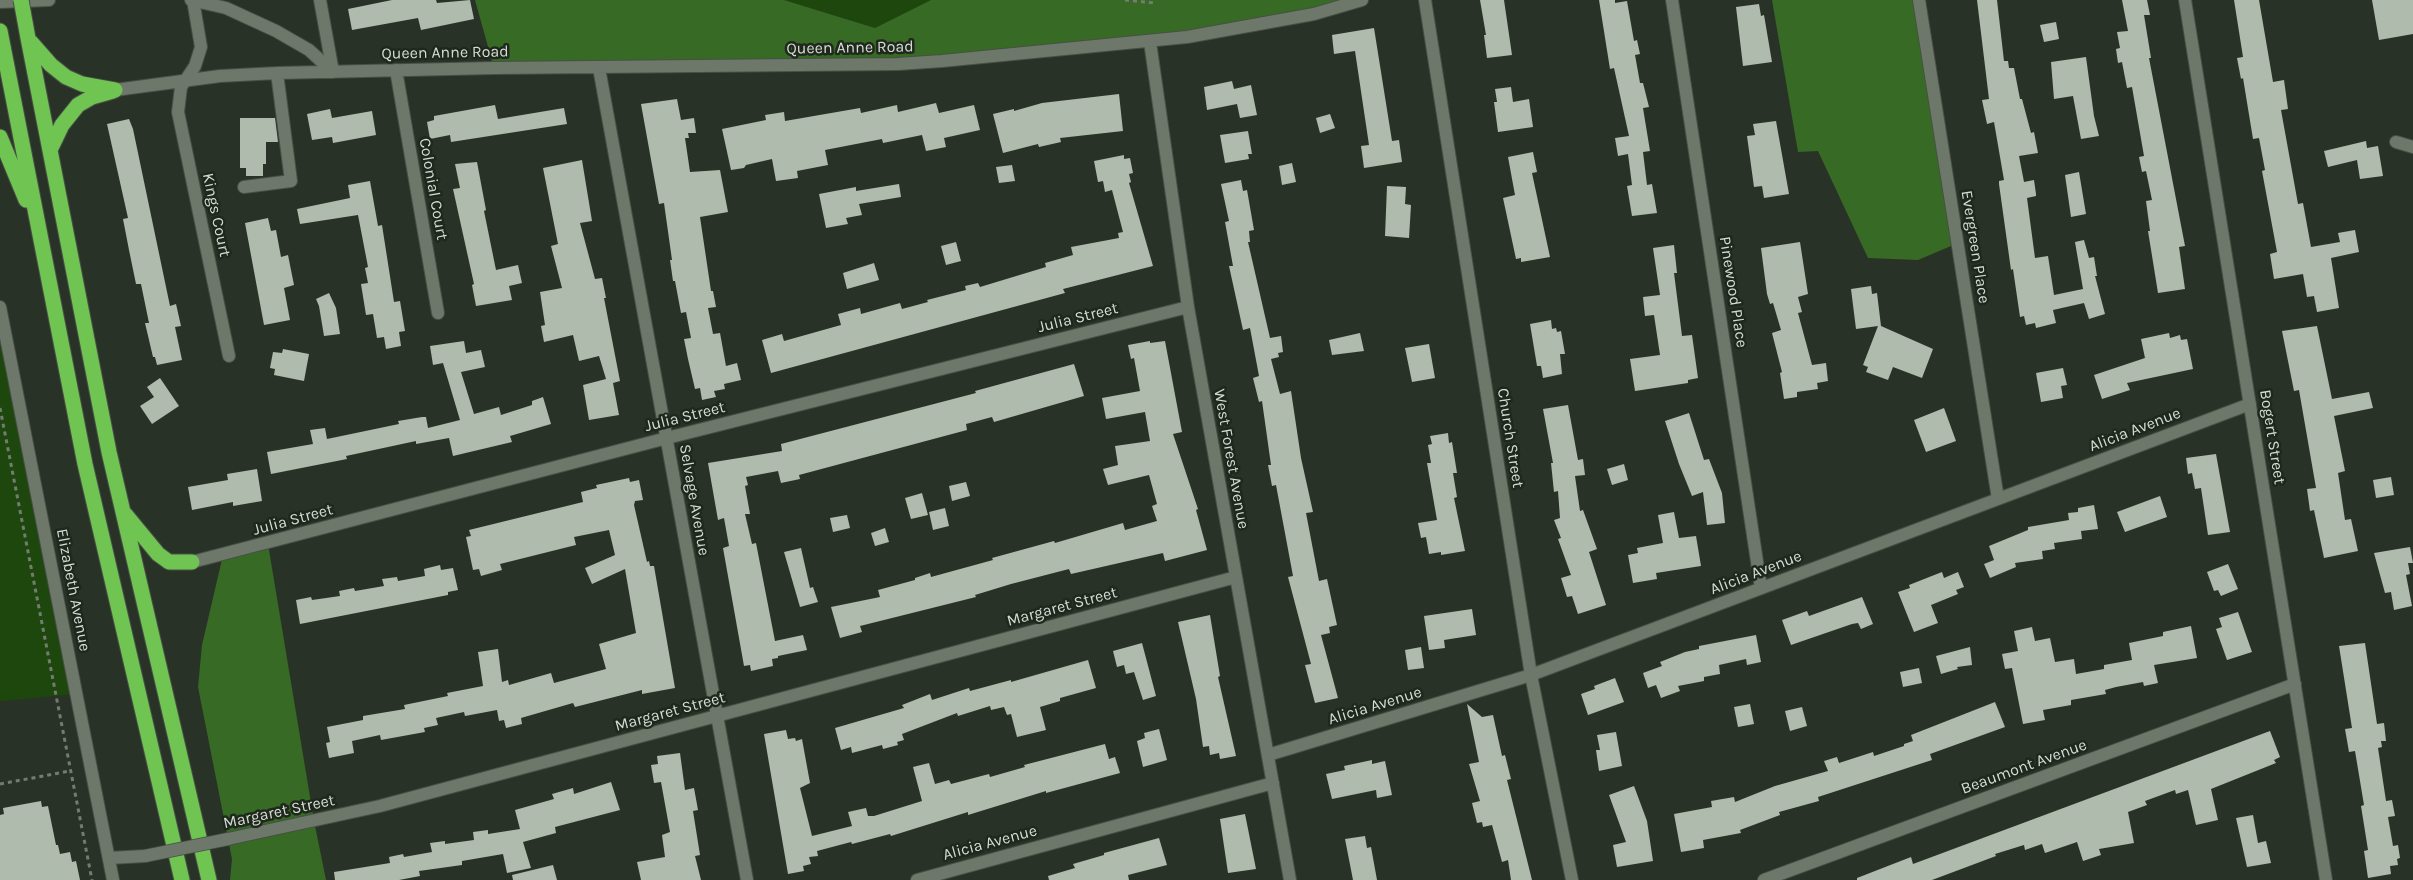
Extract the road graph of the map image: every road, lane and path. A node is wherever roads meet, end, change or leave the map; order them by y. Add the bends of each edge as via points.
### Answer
1 (21, 0) edge
2 (49, 0) edge
3 (192, 0) edge
4 (320, 0) edge
5 (1125, 0) edge
6 (1362, 0) edge
7 (1425, 0) edge
8 (1672, 0) edge
9 (1919, 0) edge
10 (2185, 0) edge
11 (0, 2) edge
12 (1155, 2) dead end
13 (0, 34) edge
14 (28, 38) junction
15 (1150, 42) junction
16 (598, 68) junction
17 (396, 70) junction
18 (333, 72) junction
19 (277, 73) junction
20 (185, 80) junction
21 (115, 90) junction
22 (0, 137) edge
23 (2396, 142) dead end
24 (2413, 147) edge
25 (50, 150) junction
26 (244, 187) dead end
27 (42, 244) junction
28 (0, 307) edge
29 (1188, 307) junction
30 (438, 313) dead end
31 (229, 356) dead end
32 (2250, 404) junction
33 (0, 408) edge
34 (666, 438) junction
35 (1998, 499) junction
36 (122, 509) junction
37 (192, 562) joint
38 (1236, 577) junction
39 (1762, 588) junction
40 (1531, 675) junction
41 (2295, 684) junction
42 (717, 717) junction
43 (1268, 755) junction
44 (70, 771) junction
45 (1273, 783) junction
46 (0, 784) edge
47 (109, 858) junction
48 (92, 880) edge
49 (113, 880) edge
50 (182, 880) edge
51 (209, 880) edge
52 (747, 880) edge
53 (917, 880) edge
54 (1290, 880) edge
55 (1572, 880) edge
56 (1764, 880) edge
57 (2326, 880) edge

1 - 14 highway, bridge
2 - 11 street
3 - 18 street via 226,8 276,31 309,50
3 - 20 street, Kings Court via 201,47 195,66
4 - 18 street
5 - 12 path
6 - 15 street, Queen Anne Road via 1314,14
7 - 40 street, Church Street
8 - 39 street, Pinewood Place
9 - 35 street, Evergreen Place
10 - 32 street, Bogert Street
13 - 27 highway
14 - 21 highway via 66,77 82,84
14 - 25 highway
15 - 16 street, Queen Anne Road via 898,64
15 - 29 street, West Forest Avenue
16 - 17 street, Queen Anne Road
16 - 34 street, Selvage Avenue
17 - 18 street, Queen Anne Road
17 - 30 street, Colonial Court
18 - 19 street, Queen Anne Road
19 - 20 street, Queen Anne Road
19 - 26 street via 291,182
20 - 21 street, Queen Anne Road
20 - 31 street, Kings Court via 179,93 178,112
21 - 25 highway via 78,105 62,125
22 - 27 highway
23 - 24 street
25 - 36 highway
27 - 50 highway via 88,479
28 - 47 street, Elizabeth Avenue
29 - 34 street, Julia Street
29 - 38 street, West Forest Avenue
32 - 35 street, Alicia Avenue
32 - 41 street, Bogert Street
33 - 44 path
34 - 37 street, Julia Street
34 - 42 street, Selvage Avenue
35 - 39 street, Alicia Avenue
36 - 37 highway via 158,554 170,562
36 - 51 highway
38 - 42 street, Margaret Street
38 - 43 street, West Forest Avenue
39 - 40 street, Alicia Avenue
40 - 43 street, Alicia Avenue
40 - 55 street, Church Street
41 - 56 street, Beaumont Avenue
41 - 57 street, Bogert Street
42 - 47 street, Margaret Street, bridge via 380,806 145,856
42 - 52 street, Selvage Avenue
43 - 45 street, West Forest Avenue
44 - 46 path
44 - 48 path
45 - 53 street, Alicia Avenue
45 - 54 street, West Forest Avenue
47 - 49 street, Elizabeth Avenue

